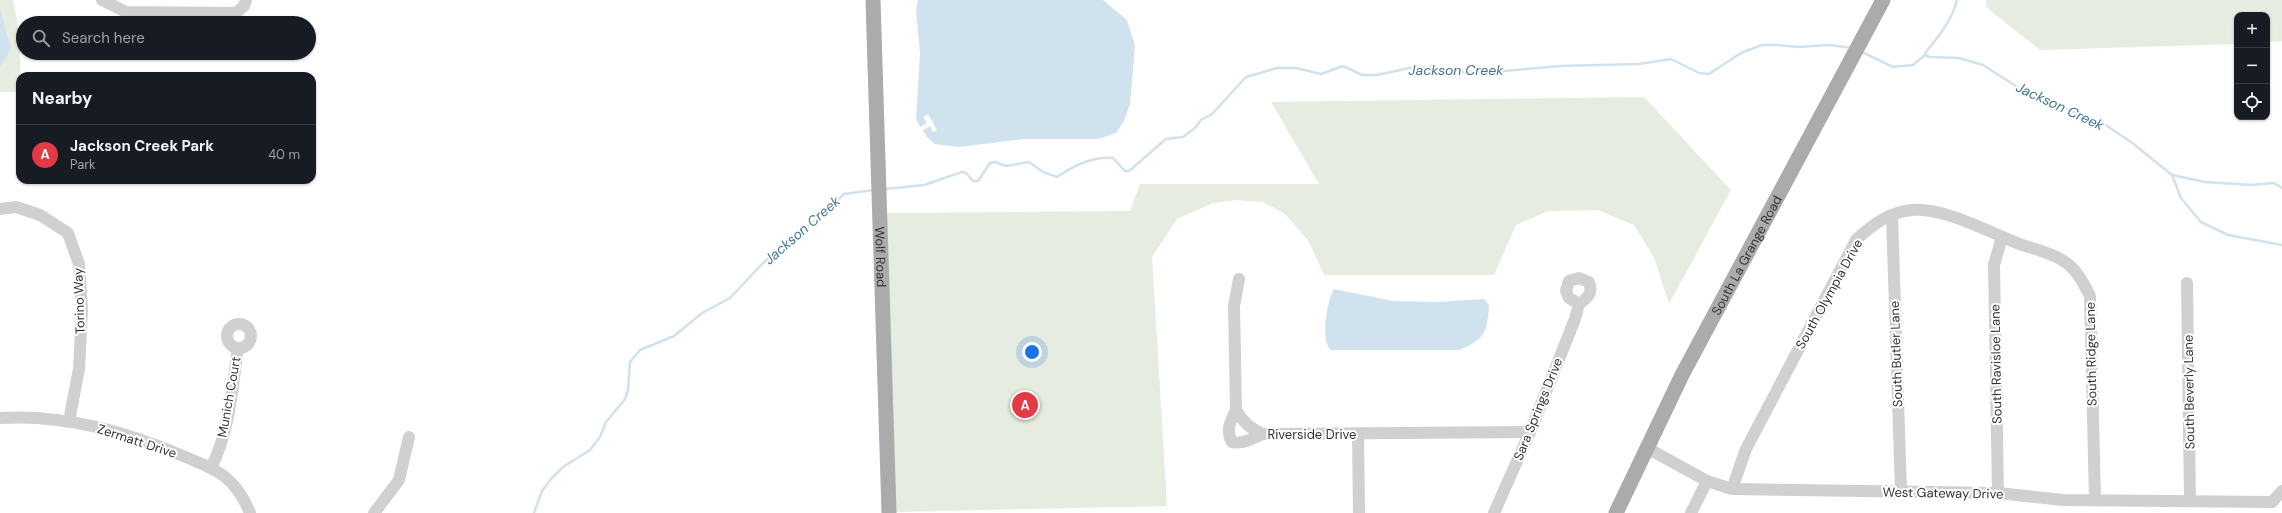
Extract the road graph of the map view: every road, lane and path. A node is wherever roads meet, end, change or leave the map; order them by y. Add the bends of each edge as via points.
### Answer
1 (104, 0) edge
2 (246, 0) edge
3 (873, 0) edge
4 (1883, 0) edge
5 (0, 209) edge
6 (1892, 215) junction
7 (2002, 237) junction
8 (1239, 279) dead end
9 (2187, 284) dead end
10 (1579, 304) dead end
11 (238, 348) dead end
12 (1236, 410) junction
13 (0, 418) edge
14 (69, 421) junction
15 (1530, 432) junction
16 (1262, 434) junction
17 (1358, 434) junction
18 (410, 437) dead end
19 (1647, 448) junction
20 (211, 468) junction
21 (1707, 481) junction
22 (1732, 489) junction
23 (2282, 491) edge
24 (1901, 492) junction
25 (1998, 493) junction
26 (2095, 499) junction
27 (2190, 500) junction
28 (2273, 508) edge
29 (250, 513) edge
30 (374, 513) edge
31 (889, 513) edge
32 (1359, 513) edge
33 (1494, 513) edge
34 (1616, 513) edge
35 (1691, 513) edge

1 - 2 street via 126,12 228,13 236,13 244,6
3 - 31 main road, Wolf Road
4 - 19 main road, South La Grange Road via 1682,375
5 - 14 street, Torino Way via 16,207 40,215 68,233 79,264 82,311 79,369
6 - 7 street, South Olympia Drive via 1911,210 1927,211 1949,216
6 - 22 street, South Olympia Drive via 1875,223 1856,240 1746,449
6 - 24 street, South Butler Lane
7 - 25 street, South Ravisloe Lane via 1994,264
7 - 26 street, South Ridge Lane via 2062,260 2080,276 2090,296
8 - 12 street via 1234,306
9 - 27 street, South Beverly Lane
10 - 15 street, Sara Springs Drive
11 - 20 street, Munich Court via 228,423
12 - 16 street, Riverside Drive via 1241,420
12 - 16 street via 1228,427 1228,436 1232,442 1249,441
13 - 14 street, Zermatt Drive via 29,416
14 - 20 street, Zermatt Drive via 120,432
15 - 17 street, Riverside Drive
15 - 33 street, Sara Springs Drive
16 - 17 street, Riverside Drive
17 - 32 street
18 - 30 street via 398,480
19 - 21 street, West Gateway Drive
19 - 34 main road, South La Grange Road
20 - 29 street, Zermatt Drive via 237,488
21 - 22 street, West Gateway Drive
21 - 35 street
22 - 24 street, West Gateway Drive
23 - 28 street
24 - 25 street, West Gateway Drive
25 - 26 street, West Gateway Drive via 2033,498
26 - 27 street, West Gateway Drive
27 - 28 street, West Gateway Drive

